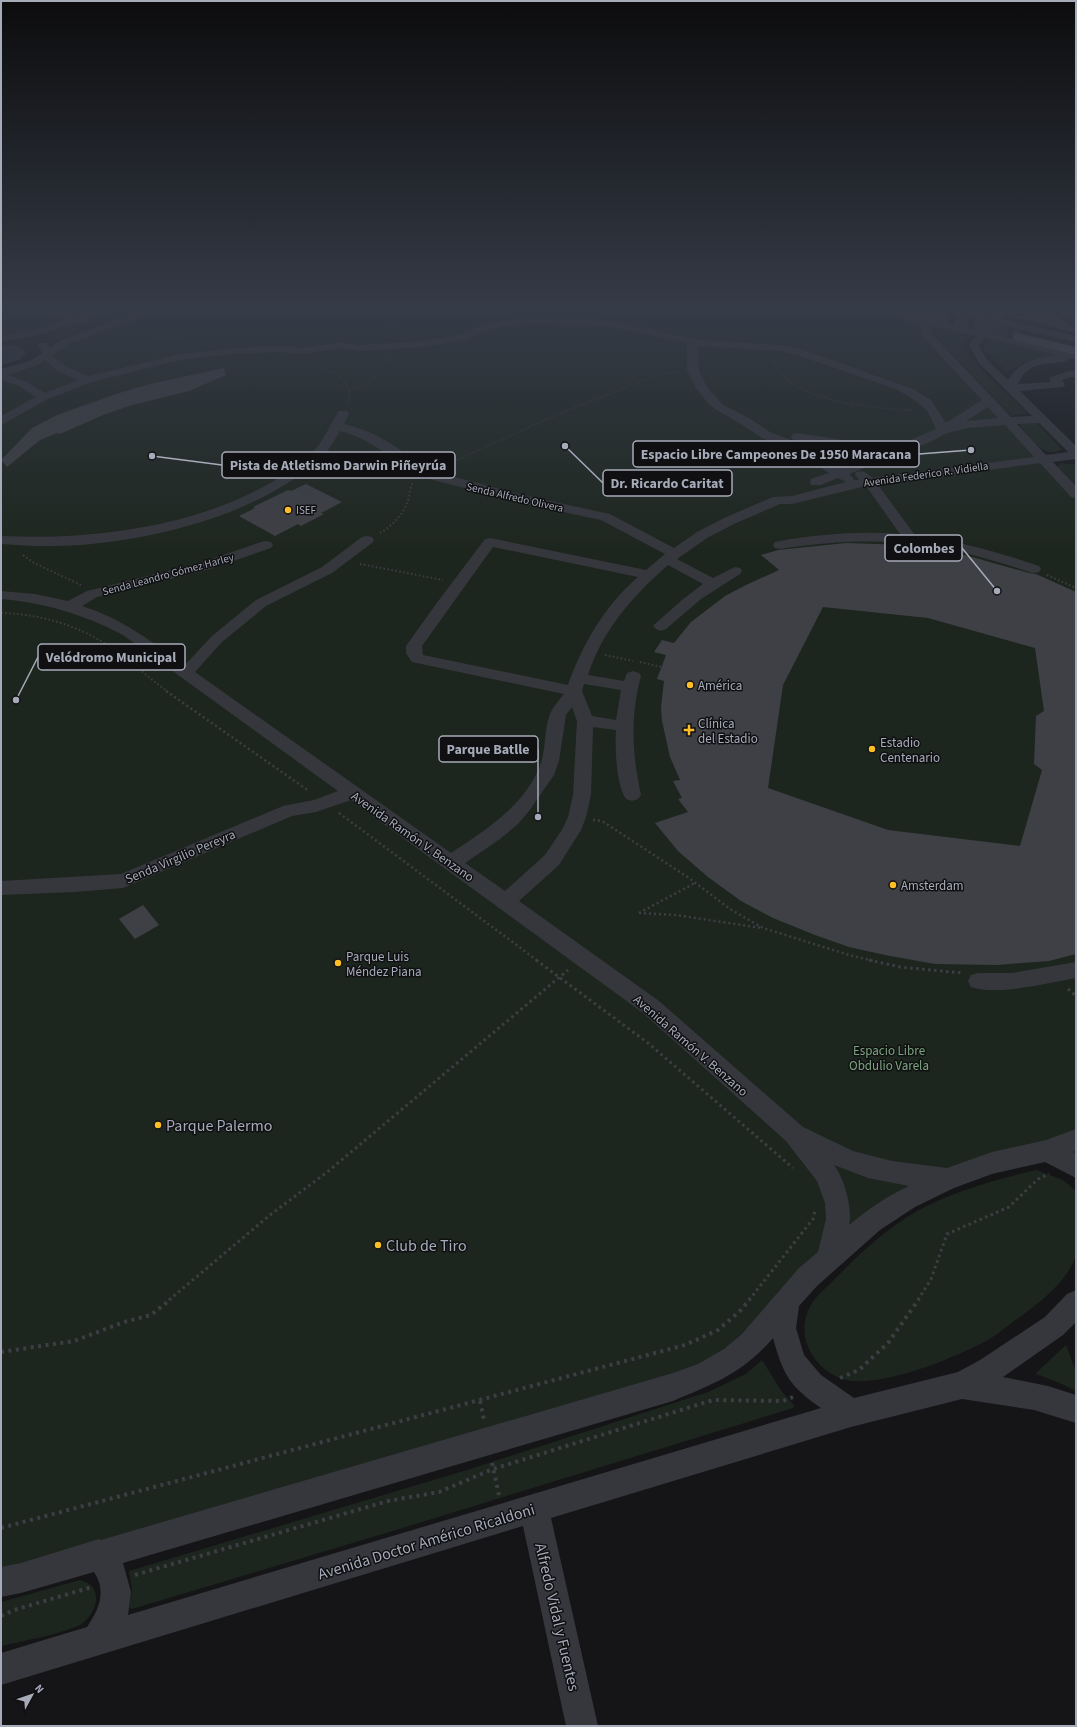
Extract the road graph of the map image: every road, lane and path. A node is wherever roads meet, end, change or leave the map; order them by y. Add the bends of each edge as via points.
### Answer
1 (32, 390) edge
2 (63, 390) edge
3 (349, 390) edge
4 (619, 390) edge
5 (703, 390) edge
6 (808, 390) edge
7 (905, 390) edge
8 (978, 390) edge
9 (1012, 390) edge
10 (44, 397) junction
11 (989, 401) junction
12 (933, 408) junction
13 (343, 414) joint
14 (1041, 420) junction
15 (1, 421) edge
16 (745, 421) junction
17 (1007, 421) junction
18 (336, 426) junction
19 (943, 430) junction
20 (797, 437) junction
21 (910, 446) junction
22 (1074, 450) edge
23 (1042, 459) junction
24 (845, 471) junction
25 (428, 474) junction
26 (869, 482) junction
27 (855, 484) junction
28 (1076, 494) edge
29 (778, 500) junction
30 (911, 539) junction
31 (2, 540) edge
32 (367, 540) joint
33 (266, 545) dead end
34 (780, 545) dead end
35 (671, 556) junction
36 (341, 560) junction
37 (1034, 569) joint
38 (735, 571) dead end
39 (648, 575) junction
40 (712, 583) junction
41 (459, 584) junction
42 (1076, 588) edge
43 (100, 592) junction
44 (1, 595) edge
45 (71, 606) junction
46 (1, 613) edge
47 (661, 626) dead end
48 (588, 652) junction
49 (662, 667) dead end
50 (185, 674) junction
51 (576, 684) junction
52 (585, 721) junction
53 (624, 726) junction
54 (352, 793) junction
55 (632, 795) dead end
56 (325, 803) junction
57 (577, 817) junction
58 (450, 863) junction
59 (695, 883) junction
60 (1, 888) edge
61 (506, 902) junction
62 (763, 928) junction
63 (582, 958) junction
64 (1076, 970) edge
65 (559, 978) junction
66 (978, 980) joint
67 (794, 1134) junction
68 (1076, 1140) edge
69 (1046, 1151) junction
70 (1076, 1167) edge
71 (798, 1172) dead end
72 (947, 1179) junction
73 (817, 1204) dead end
74 (829, 1259) junction
75 (787, 1303) junction
76 (1076, 1303) edge
77 (1, 1352) edge
78 (962, 1385) junction
79 (1076, 1409) edge
80 (851, 1413) junction
81 (534, 1509) junction
82 (1, 1528) edge
83 (99, 1554) junction
84 (1, 1582) edge
85 (98, 1639) junction
86 (1, 1669) edge
87 (582, 1726) edge

1 - 10 street
2 - 10 street
3 - 13 path via 350,399
4 - 25 path via 558,414
5 - 16 street via 719,407
6 - 12 path via 847,403 874,408
7 - 12 street via 926,401
8 - 11 street
9 - 14 street
10 - 15 street
11 - 17 street
11 - 19 street, Avenida Federico R. Vidiella
12 - 19 street
13 - 18 street
14 - 17 street, Avenida Federico R. Vidiella
14 - 22 street
16 - 20 street
16 - 24 street via 766,435
17 - 19 street, Avenida Federico R. Vidiella via 968,424
17 - 23 street
18 - 25 street, Senda Alfredo Olivera via 356,430 376,440 415,468
18 - 31 street via 316,456 296,473 268,490 220,511 165,526 86,541
19 - 21 street, Avenida Federico R. Vidiella
20 - 21 street via 850,445
20 - 24 street via 817,446
21 - 24 street, Avenida Federico R. Vidiella
22 - 23 street, Avenida Federico R. Vidiella
23 - 26 street, Avenida Federico R. Vidiella
23 - 28 street
24 - 26 street
24 - 27 street
24 - 29 street, Avenida Federico R. Vidiella via 783,494
25 - 32 path via 410,486 407,503 395,520
25 - 35 street, Senda Alfredo Olivera via 514,497 605,517 653,543
26 - 27 street, Avenida Federico R. Vidiella
26 - 30 street
27 - 29 street, Avenida Federico R. Vidiella via 792,500
29 - 35 street, Avenida Federico R. Vidiella via 702,535
30 - 34 street via 850,536
30 - 37 street via 986,553
31 - 43 path via 34,563
32 - 36 street
33 - 43 street, Senda Leandro Gómez Harley via 205,566
35 - 39 street, Avenida Federico R. Vidiella
35 - 40 street, Senda Alfredo Olivera
36 - 41 path
36 - 50 street via 327,570 261,603 217,639
37 - 42 path
38 - 40 street
39 - 41 street via 490,542
39 - 48 street, Avenida Federico R. Vidiella via 613,613
40 - 47 street via 680,607
41 - 51 street via 414,646 414,653 418,658
43 - 45 street, Senda Leandro Gómez Harley
44 - 45 street, Avenida Ramón V. Benzano via 35,598
45 - 50 street, Avenida Ramón V. Benzano via 128,632
46 - 56 path via 40,617 89,634
48 - 49 path
48 - 51 street, Avenida Federico R. Vidiella
50 - 54 street, Avenida Ramón V. Benzano
51 - 52 street
51 - 53 street via 631,681
51 - 58 street, Avenida Federico R. Vidiella via 558,715 550,761 534,792 512,819
52 - 53 street
52 - 57 street via 582,795
53 - 55 street via 626,764
54 - 56 street, Senda Virgilio Pereyra
54 - 58 street, Avenida Ramón V. Benzano
56 - 60 street, Senda Virgilio Pereyra via 289,810 123,881
56 - 65 path
57 - 59 path via 602,821
57 - 61 street via 572,830 552,860
58 - 61 street, Avenida Ramón V. Benzano
59 - 62 path via 730,909
59 - 62 path via 639,913 676,914
61 - 63 street, Avenida Ramón V. Benzano
62 - 66 path via 849,955 900,966 965,973
63 - 65 path
63 - 67 street, Avenida Ramón V. Benzano via 651,1007
64 - 66 street via 1012,982
65 - 71 path via 648,1043
65 - 77 path via 151,1315 124,1322 74,1341
67 - 72 street, Avenida Ramón V. Benzano via 858,1164 891,1172
67 - 74 street, Avenida Ramón V. Benzano via 827,1175 837,1203 838,1219
68 - 69 street
69 - 70 street
69 - 72 street via 992,1163
72 - 74 street via 871,1222
73 - 82 path via 813,1219 740,1311 718,1330 685,1345
74 - 75 street via 808,1277
75 - 80 street via 783,1328 793,1362 811,1385
75 - 83 street via 750,1344 733,1358 706,1374 673,1387
76 - 78 street, Avenida Doctor Américo Ricaldoni via 1054,1326 990,1370
78 - 79 street via 1009,1391 1055,1401
78 - 80 street, Avenida Doctor Américo Ricaldoni
80 - 81 street, Avenida Doctor Américo Ricaldoni
81 - 85 street, Avenida Doctor Américo Ricaldoni
81 - 87 street, Alfredo Vidal y Fuentes
83 - 84 street
83 - 85 street via 112,1571 116,1592 112,1616
85 - 86 street, Avenida Doctor Américo Ricaldoni

